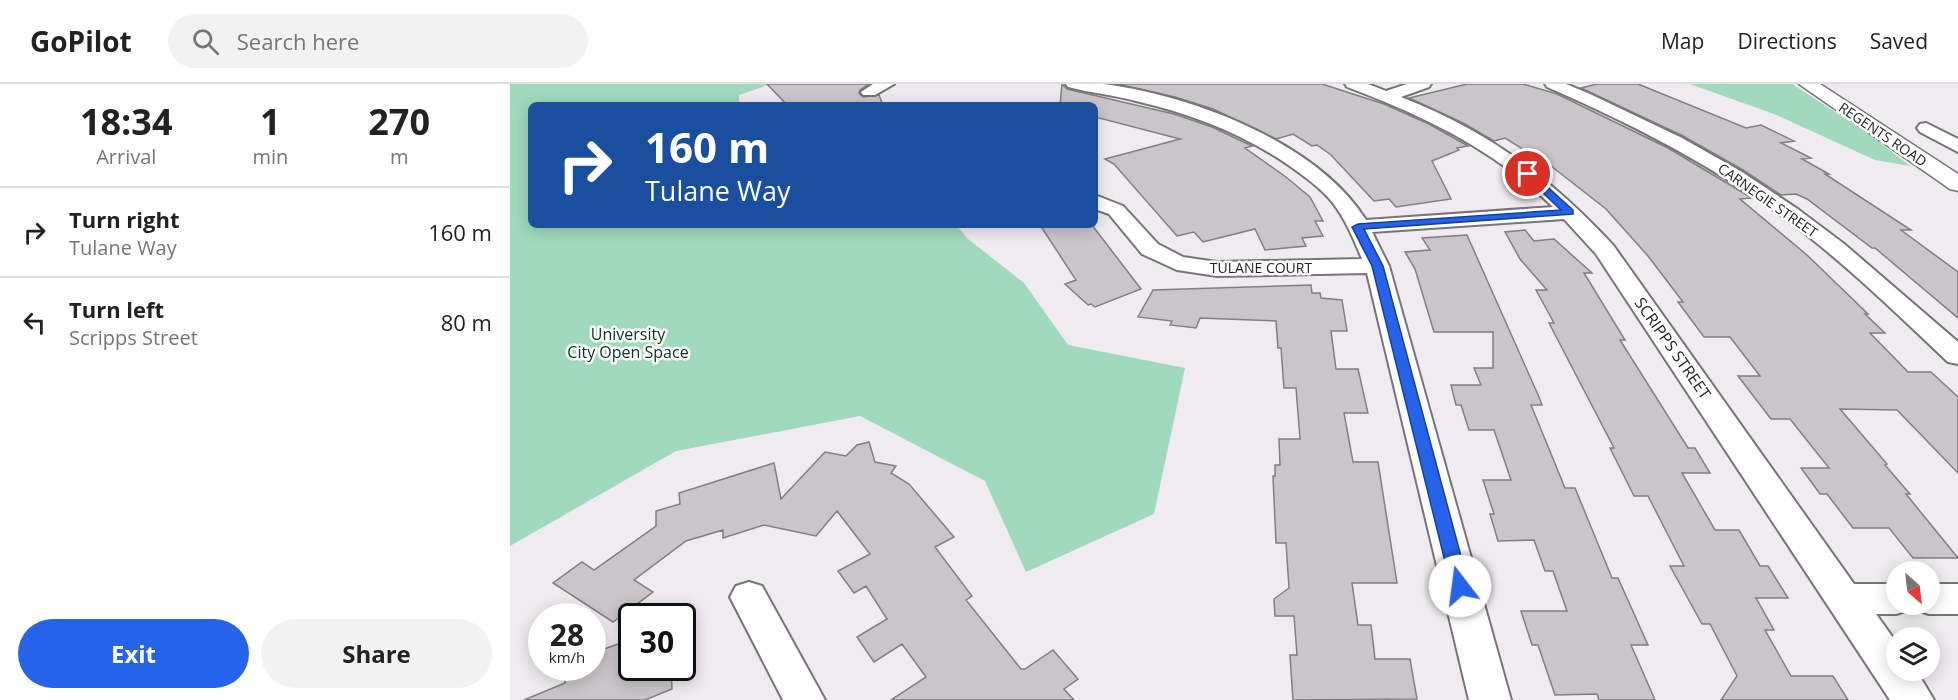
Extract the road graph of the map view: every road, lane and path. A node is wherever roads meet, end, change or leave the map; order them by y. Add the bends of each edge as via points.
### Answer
1 (886, 84) edge
2 (1074, 84) edge
3 (1353, 84) edge
4 (1423, 84) edge
5 (1553, 84) edge
6 (1808, 84) edge
7 (1828, 84) edge
8 (869, 92) dead end
9 (1386, 96) junction
10 (1926, 128) dead end
11 (1958, 147) edge
12 (1958, 167) edge
13 (1958, 184) edge
14 (1098, 202) edge
15 (1570, 212) junction
16 (1358, 227) junction
17 (1377, 266) junction
18 (1958, 356) edge
19 (749, 597) dead end
20 (1845, 599) junction
21 (1886, 599) edge
22 (1940, 599) edge
23 (1958, 599) edge
24 (804, 700) edge
25 (1490, 700) edge
26 (1913, 700) edge

1 - 8 street
2 - 16 street via 1165,102 1212,116 1255,135 1316,175 1345,204
3 - 9 street, SCRIPPS STREET
4 - 9 street
5 - 18 street, CARNEGIE STREET via 1624,114 1740,178 1857,266
6 - 13 main road, REGENTS ROAD
7 - 12 main road, REGENTS ROAD
9 - 15 street, SCRIPPS STREET via 1440,119 1489,147 1528,174
10 - 11 street
14 - 17 street, TULANE COURT via 1116,210 1150,249 1177,263 1216,269
15 - 16 street
15 - 20 street, SCRIPPS STREET via 1605,250
16 - 17 street
17 - 25 street
19 - 24 street
20 - 21 street
20 - 26 street, SCRIPPS STREET
22 - 23 street

